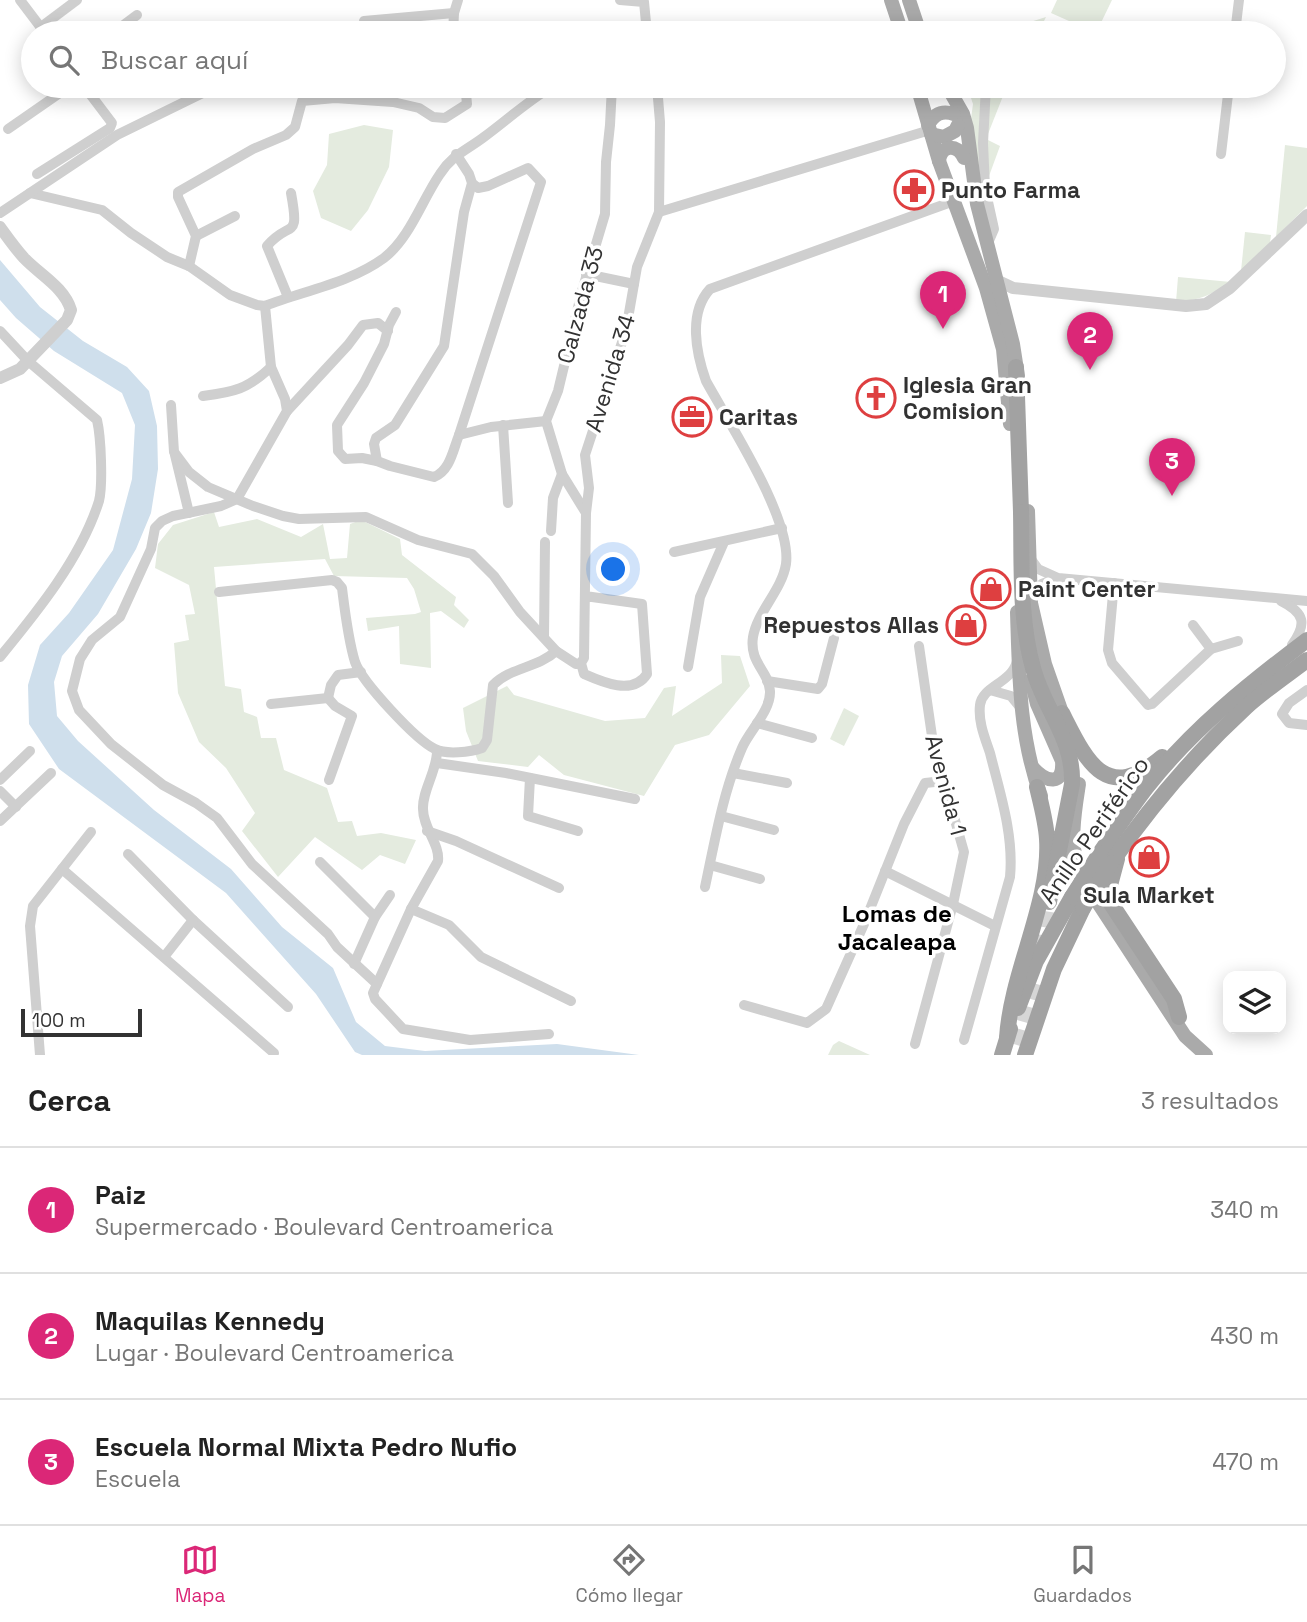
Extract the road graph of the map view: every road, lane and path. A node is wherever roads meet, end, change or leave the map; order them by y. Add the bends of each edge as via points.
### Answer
1 (20, 0) edge
2 (77, 0) edge
3 (458, 0) edge
4 (621, 0) edge
5 (891, 0) edge
6 (910, 0) edge
7 (1239, 0) edge
8 (454, 13) junction
9 (137, 15) dead end
10 (36, 21) edge
11 (53, 21) edge
12 (129, 21) edge
13 (364, 21) dead end
14 (454, 21) edge
15 (646, 21) edge
16 (898, 21) edge
17 (916, 21) edge
18 (1236, 21) edge
19 (53, 98) edge
20 (93, 98) edge
21 (193, 98) edge
22 (335, 98) edge
23 (335, 98) edge
24 (466, 98) edge
25 (537, 98) edge
26 (611, 98) edge
27 (658, 98) edge
28 (921, 98) edge
29 (943, 98) edge
30 (948, 98) edge
31 (952, 98) edge
32 (985, 98) edge
33 (1228, 98) edge
34 (922, 103) junction
35 (956, 119) junction
36 (8, 130) dead end
37 (930, 130) junction
38 (456, 154) junction
39 (1221, 154) dead end
40 (964, 158) junction
41 (939, 162) junction
42 (37, 174) dead end
43 (472, 183) junction
44 (30, 193) junction
45 (290, 193) dead end
46 (954, 201) junction
47 (659, 212) junction
48 (0, 213) edge
49 (1307, 215) edge
50 (235, 216) dead end
51 (0, 228) edge
52 (196, 236) junction
53 (987, 247) junction
54 (189, 266) junction
55 (586, 274) junction
56 (634, 284) junction
57 (1002, 288) junction
58 (288, 297) junction
59 (265, 306) junction
60 (396, 312) dead end
61 (0, 331) edge
62 (388, 331) junction
63 (31, 359) junction
64 (271, 367) junction
65 (1016, 368) junction
66 (0, 378) edge
67 (203, 396) dead end
68 (171, 405) dead end
69 (287, 411) junction
70 (546, 421) junction
71 (503, 425) junction
72 (459, 435) junction
73 (174, 452) junction
74 (377, 461) junction
75 (562, 474) junction
76 (237, 499) junction
77 (508, 503) dead end
78 (189, 513) junction
79 (586, 513) junction
80 (782, 528) junction
81 (551, 531) dead end
82 (545, 542) dead end
83 (724, 542) junction
84 (674, 552) dead end
85 (1030, 558) junction
86 (1058, 578) junction
87 (1114, 583) junction
88 (219, 592) dead end
89 (585, 596) junction
90 (1278, 599) junction
91 (1031, 600) junction
92 (1307, 601) edge
93 (1193, 625) dead end
94 (544, 637) junction
95 (834, 638) dead end
96 (1307, 640) edge
97 (1238, 641) dead end
98 (919, 646) dead end
99 (1210, 649) junction
100 (556, 651) junction
101 (0, 656) edge
102 (1018, 657) junction
103 (1307, 660) edge
104 (581, 663) junction
105 (1277, 663) junction
106 (688, 667) dead end
107 (361, 672) junction
108 (767, 681) junction
109 (990, 690) junction
110 (1307, 690) edge
111 (328, 698) junction
112 (271, 704) dead end
113 (1020, 707) junction
114 (1062, 713) junction
115 (757, 723) junction
116 (1307, 725) edge
117 (1192, 736) junction
118 (812, 738) dead end
119 (30, 751) dead end
120 (437, 751) junction
121 (437, 763) junction
122 (1033, 768) junction
123 (51, 773) dead end
124 (733, 773) junction
125 (530, 778) junction
126 (329, 779) dead end
127 (0, 780) edge
128 (944, 781) junction
129 (787, 783) dead end
130 (1037, 787) junction
131 (0, 791) edge
132 (635, 799) dead end
133 (16, 807) junction
134 (721, 816) junction
135 (0, 821) edge
136 (774, 830) dead end
137 (427, 831) junction
138 (578, 831) dead end
139 (91, 832) dead end
140 (1121, 849) junction
141 (128, 854) dead end
142 (1105, 858) junction
143 (320, 862) dead end
144 (710, 865) junction
145 (62, 869) junction
146 (885, 871) junction
147 (760, 879) dead end
148 (705, 887) dead end
149 (559, 888) dead end
150 (390, 895) dead end
151 (1049, 902) tunnel mouth
152 (1078, 902) junction
153 (953, 904) junction
154 (411, 909) junction
155 (375, 917) junction
156 (193, 920) junction
157 (995, 926) junction
158 (164, 957) junction
159 (354, 964) junction
160 (377, 984) junction
161 (571, 1000) dead end
162 (744, 1005) dead end
163 (288, 1007) dead end
164 (1179, 1017) junction
165 (549, 1034) dead end
166 (1185, 1036) junction
167 (964, 1040) dead end
168 (915, 1044) dead end
169 (1020, 1050) edge
170 (274, 1053) dead end
171 (40, 1055) edge
172 (1003, 1055) edge
173 (1189, 1055) edge
174 (1206, 1055) edge
175 (1215, 1055) edge

1 - 10 street
2 - 11 street
3 - 8 street
4 - 15 street via 644,2
5 - 16 main road
6 - 17 main road
7 - 18 street
8 - 13 street
8 - 14 street
9 - 12 street
19 - 36 street
20 - 42 street via 112,123 110,128
21 - 44 street via 117,135
22 - 24 street via 393,102 445,118 467,104
23 - 52 street via 302,101 295,127 286,135 178,192
25 - 38 street
26 - 55 street, Calzada 33 via 605,214
27 - 47 street, Avenida 34
28 - 34 main road
29 - 34 main road via 933,106
30 - 35 main road
31 - 53 main road via 965,121
32 - 53 street via 985,188 993,229
33 - 39 street
34 - 37 main road
35 - 37 main road via 942,112
35 - 37 main road via 956,131 944,137
35 - 40 main road
37 - 41 main road
37 - 47 street
38 - 43 street
38 - 58 street via 385,257 337,281
40 - 41 main road via 961,150 946,148
40 - 57 main road via 980,241 991,273
41 - 46 main road
43 - 72 street via 478,188 488,186 528,168 541,182
43 - 74 street via 444,346 395,425 376,438
44 - 48 street
44 - 54 street via 102,210 167,257
45 - 58 street via 295,219 291,230 267,246
46 - 80 street via 710,289 700,300 698,359
46 - 102 main road via 1005,363
47 - 56 street, Avenida 34
49 - 57 street via 1230,288 1206,304 1185,306
50 - 52 street
51 - 63 street via 71,310
52 - 54 street
53 - 57 main road
54 - 59 street via 230,295
55 - 56 street
55 - 70 street, Calzada 33 via 558,391
56 - 79 street, Avenida 34 via 626,330 585,455
57 - 65 main road
58 - 59 street
59 - 64 street
60 - 62 street
61 - 63 street
62 - 69 street via 378,323 363,325
62 - 74 street via 364,383 337,425 338,451 345,458
63 - 66 street
63 - 101 street via 97,420 102,486 70,561
64 - 67 street via 244,388
64 - 69 street
65 - 85 main road via 1023,396
65 - 151 highway, bridge via 1025,638 1034,673 1073,765
68 - 73 street
69 - 76 street
70 - 71 street
70 - 75 street
71 - 72 street
71 - 77 street
72 - 74 street via 448,465 434,477
73 - 76 street via 189,472
73 - 78 street
75 - 79 street
75 - 81 street via 553,498
76 - 78 street
76 - 94 street via 299,519 366,517 418,540 472,554
78 - 159 street via 173,516 155,528 151,549 120,617 92,640 80,659 73,696 79,710 111,744 223,824 252,864
79 - 89 street, Avenida 34
80 - 83 street
80 - 108 street via 783,576 753,635 753,654
82 - 94 street
83 - 84 street
83 - 106 street via 700,597
85 - 86 street via 1038,569
85 - 91 main road
86 - 87 street
86 - 91 street via 1042,584
87 - 90 street
87 - 99 street via 1108,650 1112,663 1148,705
88 - 107 street via 337,582
89 - 104 street, Avenida 34
89 - 104 street via 642,604 647,674 630,685 605,684 584,674
90 - 92 street
90 - 105 street via 1300,612 1303,626
91 - 114 main road
91 - 122 main road via 1031,677 1062,770 1053,780
93 - 99 street
94 - 100 street
95 - 108 street via 818,689
96 - 105 highway, Anillo Periférico
97 - 99 street
98 - 128 street, Avenida 1 via 933,743
100 - 104 street
100 - 120 street via 493,685 487,740 482,748
102 - 109 street via 1015,671
102 - 113 main road
103 - 140 highway, Anillo Periférico via 1248,705 1219,734
105 - 117 highway, Anillo Periférico
107 - 111 street via 338,675
107 - 120 street via 418,738
108 - 115 street via 768,702
109 - 113 street via 1011,696
109 - 157 street via 981,700 981,724 1012,853
110 - 116 street via 1282,714 1289,723
111 - 112 street
111 - 126 street via 352,716
113 - 122 main road
114 - 117 highway via 1089,762 1110,776 1134,776 1147,770
114 - 164 main road via 1079,772 1073,844 1076,859
115 - 118 street
115 - 124 street
117 - 142 highway, Anillo Periférico via 1147,787
119 - 127 street
120 - 121 street
121 - 125 street
121 - 137 street via 422,807
122 - 130 main road
123 - 133 street
124 - 129 street
124 - 134 street
125 - 132 street
125 - 138 street via 528,816
128 - 146 street via 925,783
128 - 153 street, Avenida 1 via 964,852
130 - 166 main road via 1072,863
130 - 169 highway via 1048,838 1040,898 1012,995
131 - 133 street
133 - 135 street
134 - 136 street
134 - 144 street
137 - 149 street
137 - 154 street via 438,860
139 - 145 street
140 - 142 highway, Anillo Periférico
140 - 164 highway via 1110,883 1110,902 1174,999
141 - 156 street
142 - 152 highway, Anillo Periférico, bridge
143 - 155 street
144 - 147 street
144 - 148 street
145 - 158 street
145 - 171 street via 33,906 30,926
146 - 153 street
146 - 162 street via 826,1009 807,1023
150 - 155 street
152 - 169 highway, Anillo Periférico
152 - 169 highway, Anillo Periférico via 1036,961
153 - 157 street
153 - 168 street, Avenida 1
154 - 160 street
154 - 161 street via 449,925 481,957
155 - 159 street
156 - 158 street
156 - 163 street
157 - 167 street
158 - 170 street
159 - 160 street
160 - 165 street via 375,999 403,1029 470,1040
164 - 175 main road
166 - 173 main road
166 - 174 main road
169 - 172 highway, Anillo Periférico

